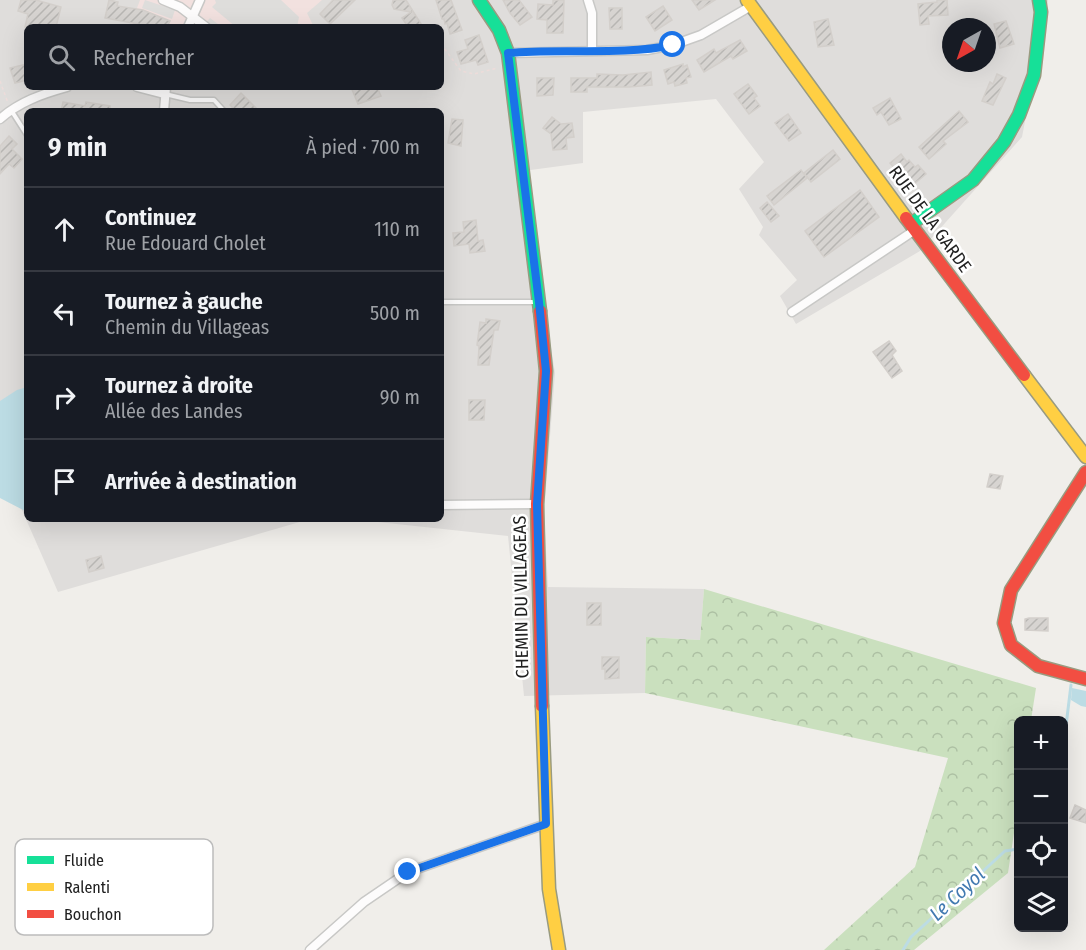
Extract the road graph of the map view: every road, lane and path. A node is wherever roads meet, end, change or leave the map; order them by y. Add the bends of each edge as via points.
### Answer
1 (162, 0) edge
2 (200, 0) edge
3 (479, 0) edge
4 (588, 0) edge
5 (1039, 0) edge
6 (174, 2) edge
7 (749, 3) edge
8 (193, 18) junction
9 (190, 24) edge
10 (202, 24) edge
11 (444, 48) edge
12 (592, 50) junction
13 (509, 59) junction
14 (0, 81) edge
15 (56, 90) edge
16 (165, 90) edge
17 (164, 108) edge
18 (221, 108) edge
19 (11, 110) junction
20 (0, 119) edge
21 (24, 130) edge
22 (913, 227) junction
23 (444, 302) edge
24 (539, 302) junction
25 (792, 312) dead end
26 (1086, 458) edge
27 (1086, 472) edge
28 (537, 504) junction
29 (444, 505) edge
30 (1086, 679) edge
31 (546, 824) junction
32 (310, 950) edge
33 (559, 950) edge

1 - 6 street
2 - 8 street
3 - 13 street, CHEMIN DU VILLAGEAS via 499,30
4 - 12 street
5 - 22 street via 1034,75 1019,115 1004,142 973,180
6 - 8 street
7 - 12 street via 701,35 673,45 647,50
7 - 22 street, RUE DE LA GARDE
8 - 9 street
8 - 10 street
11 - 13 path via 460,71 474,74
12 - 13 street
13 - 24 street, CHEMIN DU VILLAGEAS
14 - 19 path
15 - 19 street
16 - 17 street
16 - 18 lane via 190,100 214,100
19 - 20 street
19 - 21 lane
22 - 25 street
22 - 26 street, RUE DE LA GARDE
23 - 24 lane
24 - 28 street, CHEMIN DU VILLAGEAS via 546,371
27 - 30 street via 1011,590 1004,622 1011,645 1038,666
28 - 29 street
28 - 31 street, CHEMIN DU VILLAGEAS
31 - 32 street via 408,872 364,902
31 - 33 street, CHEMIN DU VILLAGEAS via 549,889

